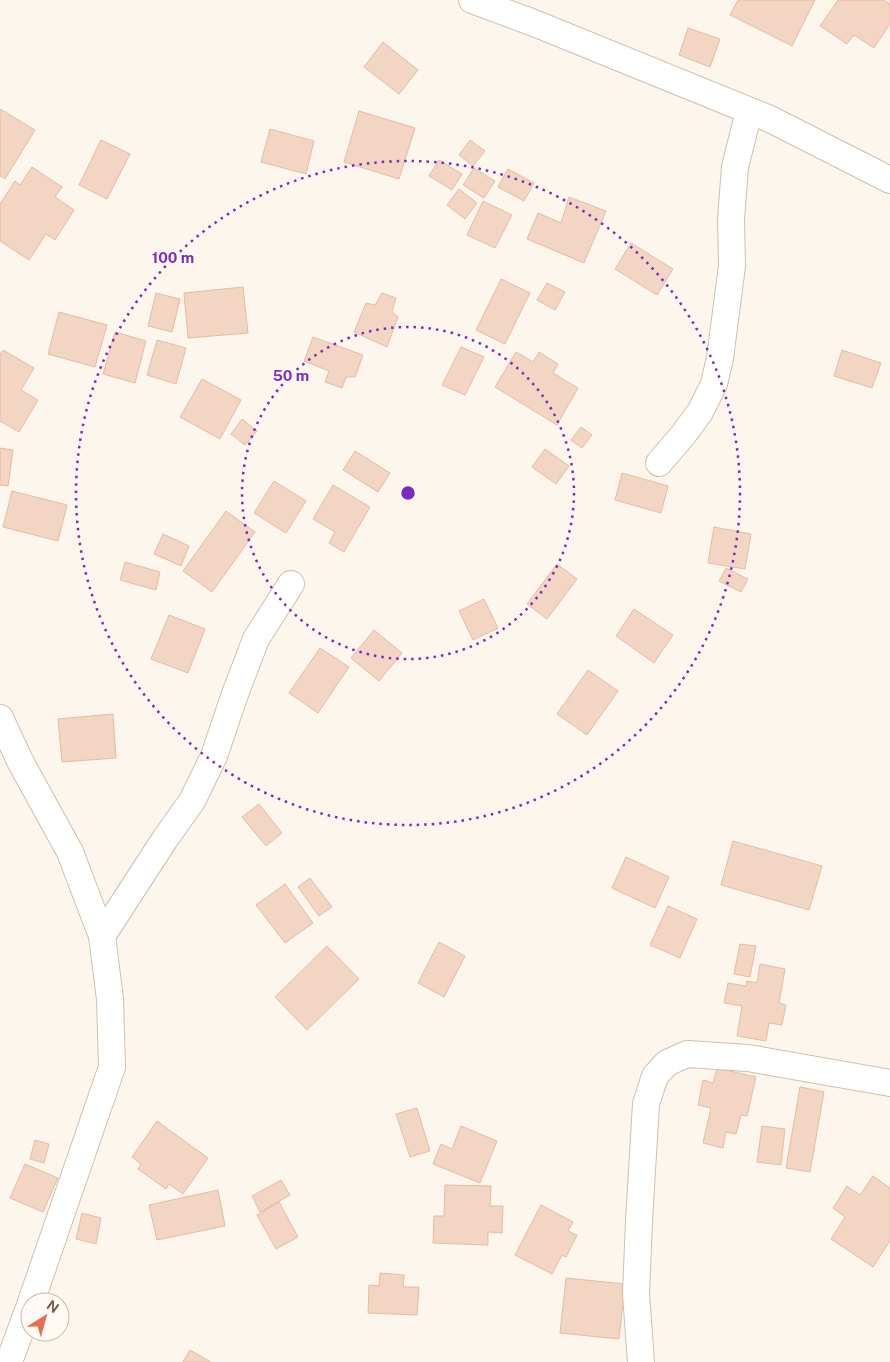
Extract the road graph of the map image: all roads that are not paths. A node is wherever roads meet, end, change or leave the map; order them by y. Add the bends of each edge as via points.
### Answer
1 (472, 0) edge
2 (749, 111) junction
3 (890, 180) edge
4 (659, 463) dead end
5 (292, 584) dead end
6 (0, 718) edge
7 (102, 936) junction
8 (890, 1083) edge
9 (34, 1292) edge
10 (20, 1331) edge
11 (9, 1362) edge
12 (641, 1362) edge

1 - 2 street
2 - 3 street
2 - 4 street via 735,167 732,266 714,384 700,412
5 - 7 street via 256,639 214,756 192,801
6 - 7 street via 70,852
7 - 9 street via 110,999 112,1066
8 - 12 street via 748,1058 687,1054 667,1063 655,1076 646,1104 639,1221 636,1294
10 - 11 street

